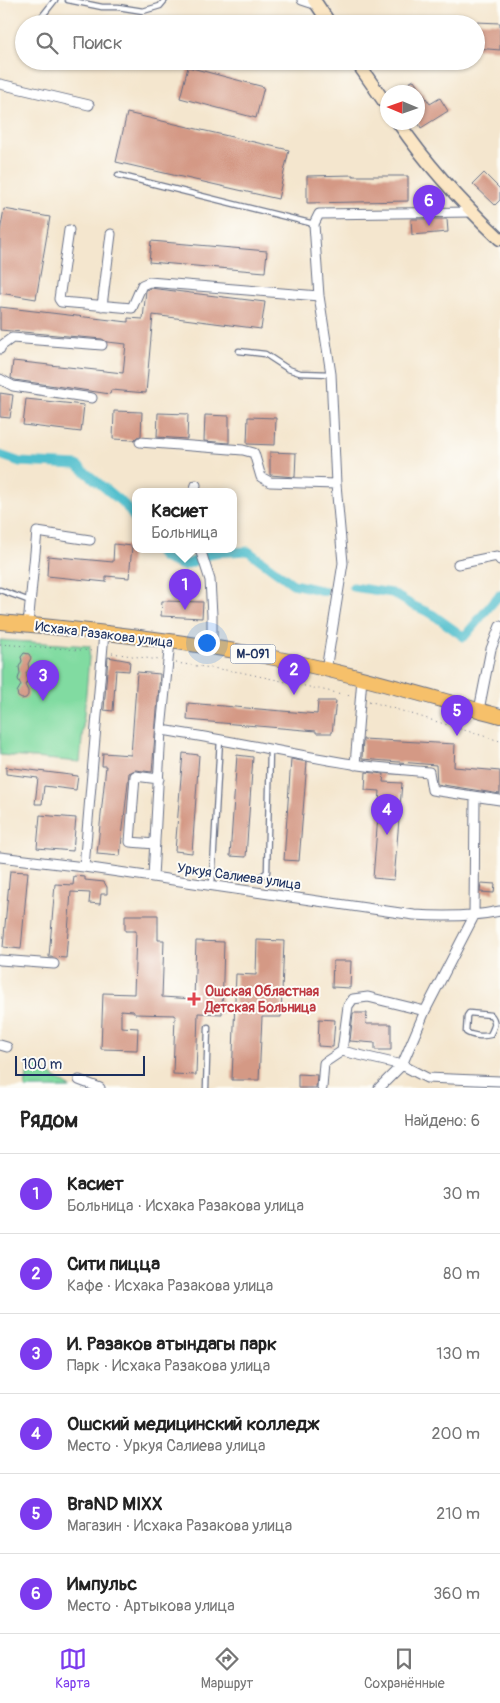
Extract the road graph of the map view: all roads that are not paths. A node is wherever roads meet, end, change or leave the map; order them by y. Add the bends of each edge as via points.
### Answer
1 (55, 0) edge
2 (68, 0) edge
3 (165, 0) edge
4 (302, 0) edge
5 (316, 3) edge
6 (43, 15) edge
7 (324, 15) edge
8 (362, 70) edge
9 (0, 84) edge
10 (380, 96) edge
11 (89, 105) dead end
12 (403, 130) edge
13 (118, 175) dead end
14 (472, 212) junction
15 (314, 224) junction
16 (69, 230) dead end
17 (111, 234) dead end
18 (500, 239) edge
19 (319, 296) junction
20 (102, 306) junction
21 (102, 346) dead end
22 (0, 349) edge
23 (239, 351) dead end
24 (331, 374) junction
25 (0, 379) edge
26 (92, 398) dead end
27 (140, 442) dead end
28 (336, 484) junction
29 (90, 540) dead end
30 (201, 555) edge
31 (500, 560) edge
32 (458, 564) dead end
33 (0, 590) edge
34 (30, 601) junction
35 (0, 622) edge
36 (28, 625) junction
37 (500, 626) edge
38 (104, 633) junction
39 (170, 641) junction
40 (212, 647) junction
41 (326, 670) junction
42 (362, 678) junction
43 (479, 710) junction
44 (500, 716) edge
45 (161, 730) junction
46 (220, 739) junction
47 (270, 750) junction
48 (355, 765) junction
49 (159, 779) junction
50 (475, 797) junction
51 (500, 800) edge
52 (155, 844) junction
53 (0, 857) edge
54 (84, 867) junction
55 (213, 872) junction
56 (153, 877) junction
57 (212, 886) junction
58 (500, 911) edge
59 (474, 916) junction
60 (0, 960) edge
61 (54, 964) dead end
62 (425, 1011) junction
63 (497, 1025) edge
64 (208, 1027) dead end
65 (342, 1051) junction
66 (402, 1065) junction
67 (79, 1080) dead end
68 (500, 1081) edge
69 (100, 1088) edge
70 (206, 1088) edge
71 (322, 1088) edge
72 (379, 1088) edge

1 - 6 lane
2 - 3 lane via 143,11 160,6
4 - 5 street
5 - 7 main road
8 - 10 main road
9 - 11 street
12 - 14 main road
13 - 15 lane
14 - 15 street via 320,214
14 - 18 main road
15 - 19 street
16 - 20 street via 61,302
17 - 20 street
19 - 20 street via 149,282 142,285 132,308
19 - 24 street
21 - 22 street via 12,338
23 - 24 lane via 266,354 288,370
24 - 28 street
25 - 26 street via 13,386
27 - 28 street via 243,450 254,453 262,478 270,482
28 - 41 street via 342,563
29 - 34 street via 38,532
30 - 40 street via 210,580
31 - 32 street via 497,556
33 - 34 lane
34 - 36 street
35 - 36 main road, Исхака Разакова улица / М-091
36 - 38 main road, Исхака Разакова улица / М-091
37 - 43 street via 491,650
38 - 39 main road, Исхака Разакова улица / М-091
38 - 54 street
39 - 40 main road, Исхака Разакова улица / М-091
39 - 45 street
40 - 41 main road, Исхака Разакова улица / М-091
41 - 42 main road, Исхака Разакова улица / М-091
42 - 43 main road, Исхака Разакова улица / М-091
42 - 48 street
43 - 44 main road, Исхака Разакова улица / М-091
45 - 46 street
45 - 49 street
46 - 47 street
46 - 55 lane
47 - 48 street
47 - 55 lane via 267,872 259,878
48 - 50 street via 429,772 432,790
49 - 52 street
49 - 52 street via 135,776 130,842
50 - 51 street
50 - 59 street
52 - 56 street
53 - 54 street, Уркуя Салиева улица
54 - 56 street, Уркуя Салиева улица
55 - 57 lane
56 - 57 street, Уркуя Салиева улица
57 - 59 street, Уркуя Салиева улица via 414,915
58 - 59 street, Уркуя Салиева улица
59 - 62 street
60 - 61 street
62 - 65 street via 368,997 353,999 348,1006
62 - 66 street
63 - 63 lane via 486,1036 466,1032 470,1013 491,1015
64 - 70 lane
65 - 66 street
65 - 71 street via 324,1063
66 - 68 street via 427,1078
66 - 72 street
67 - 69 street

